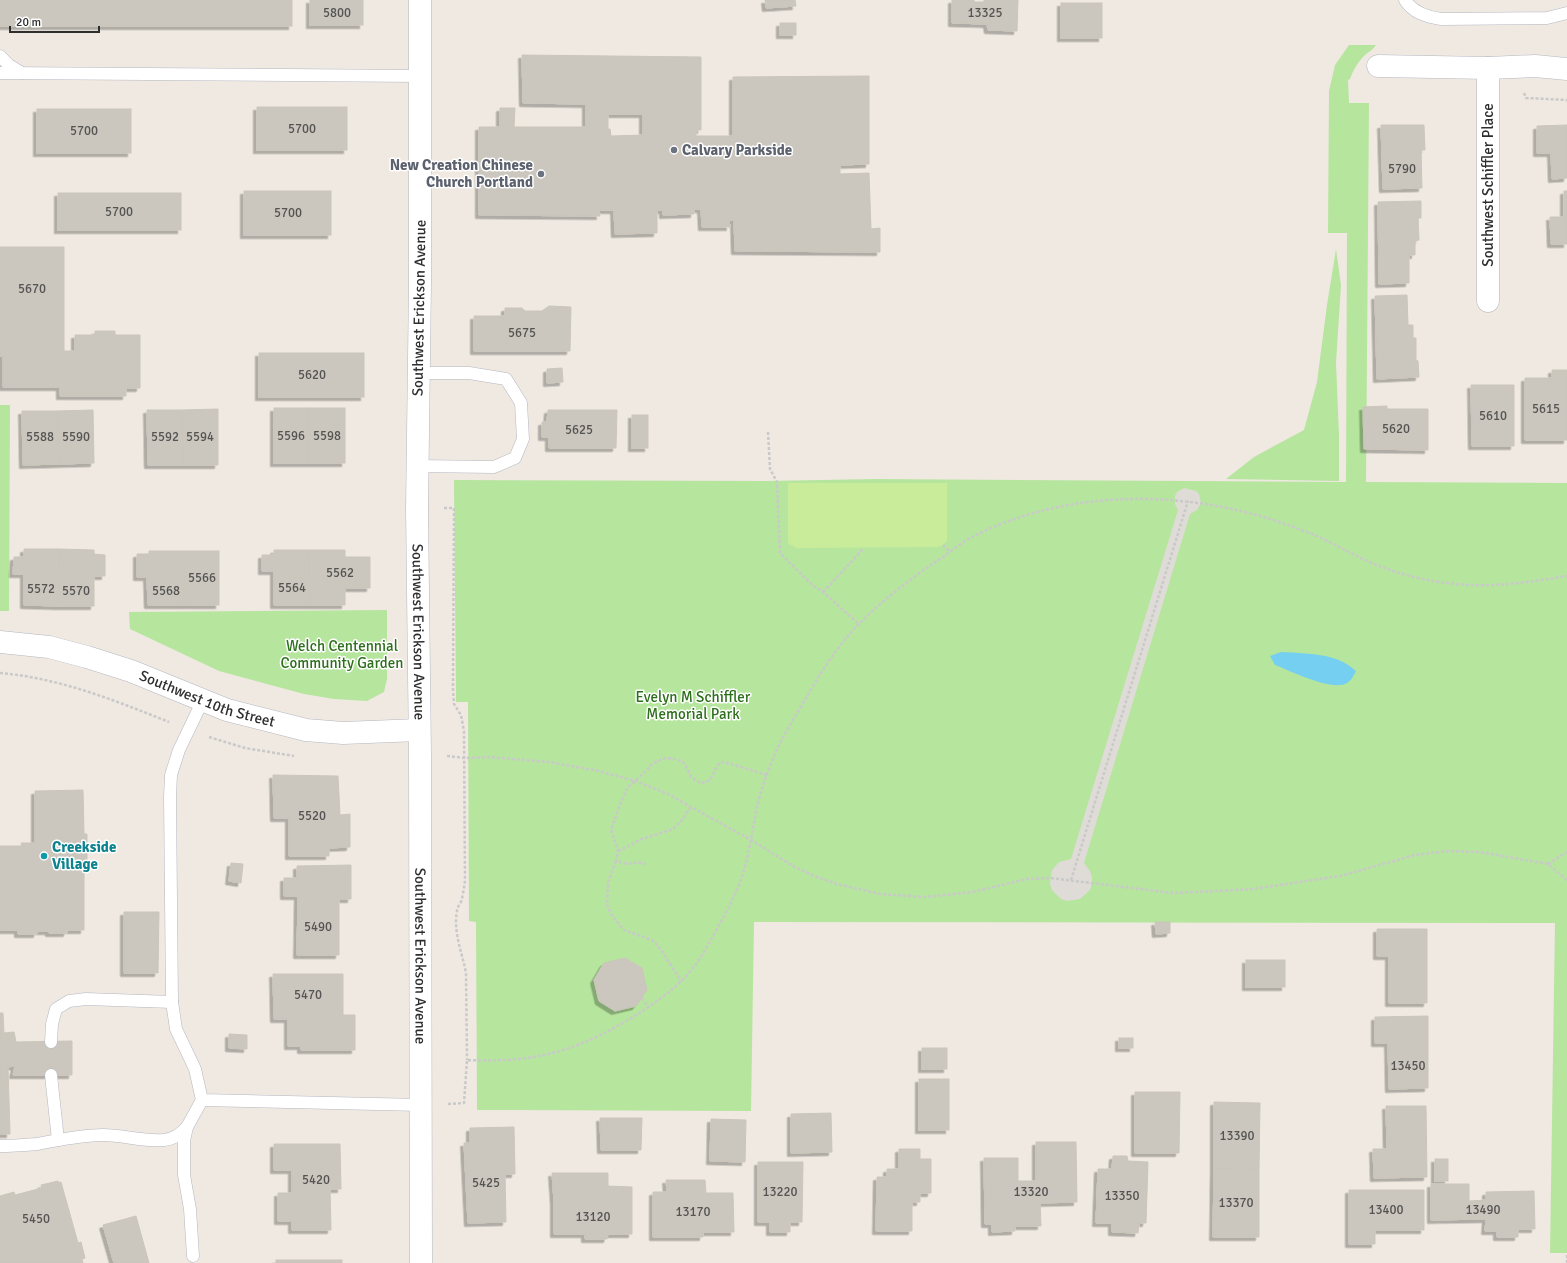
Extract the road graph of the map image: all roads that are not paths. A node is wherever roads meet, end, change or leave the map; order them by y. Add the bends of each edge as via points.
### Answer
1 (420, 0) edge
2 (1405, 0) edge
3 (1567, 13) edge
4 (0, 56) edge
5 (1378, 66) dead end
6 (1488, 68) junction
7 (1567, 69) edge
8 (0, 73) edge
9 (22, 73) junction
10 (420, 76) junction
11 (1488, 301) dead end
12 (419, 373) junction
13 (417, 466) junction
14 (0, 642) edge
15 (203, 700) junction
16 (419, 730) junction
17 (172, 1002) junction
18 (51, 1042) dead end
19 (51, 1075) dead end
20 (202, 1100) junction
21 (421, 1105) junction
22 (188, 1127) junction
23 (58, 1140) junction
24 (0, 1146) edge
25 (193, 1256) dead end
26 (421, 1263) edge

1 - 10 street, Southwest Erickson Avenue
2 - 3 lane via 1418,12 1442,19 1547,18
4 - 9 lane via 9,66
5 - 6 street
6 - 7 street via 1534,66
6 - 11 street, Southwest Schiffler Place
8 - 9 lane
9 - 10 lane
10 - 12 street, Southwest Erickson Avenue
12 - 13 street, Southwest Erickson Avenue
12 - 13 lane via 469,373 506,379 521,403 523,439 515,458 494,467
13 - 16 street, Southwest Erickson Avenue
14 - 15 street, Southwest 10th Street via 49,647 87,657 131,671
15 - 16 street, Southwest 10th Street via 227,710 306,730 343,733
15 - 17 lane via 180,750 172,775
16 - 21 street, Southwest Erickson Avenue
17 - 18 lane via 86,999 69,1001 56,1009
17 - 20 lane via 176,1028 195,1069
19 - 23 lane
20 - 21 lane
20 - 22 lane
21 - 26 street, Southwest Erickson Avenue
22 - 23 lane via 179,1136 166,1140 104,1135
22 - 25 lane via 184,1141 184,1175 190,1209
23 - 24 lane

